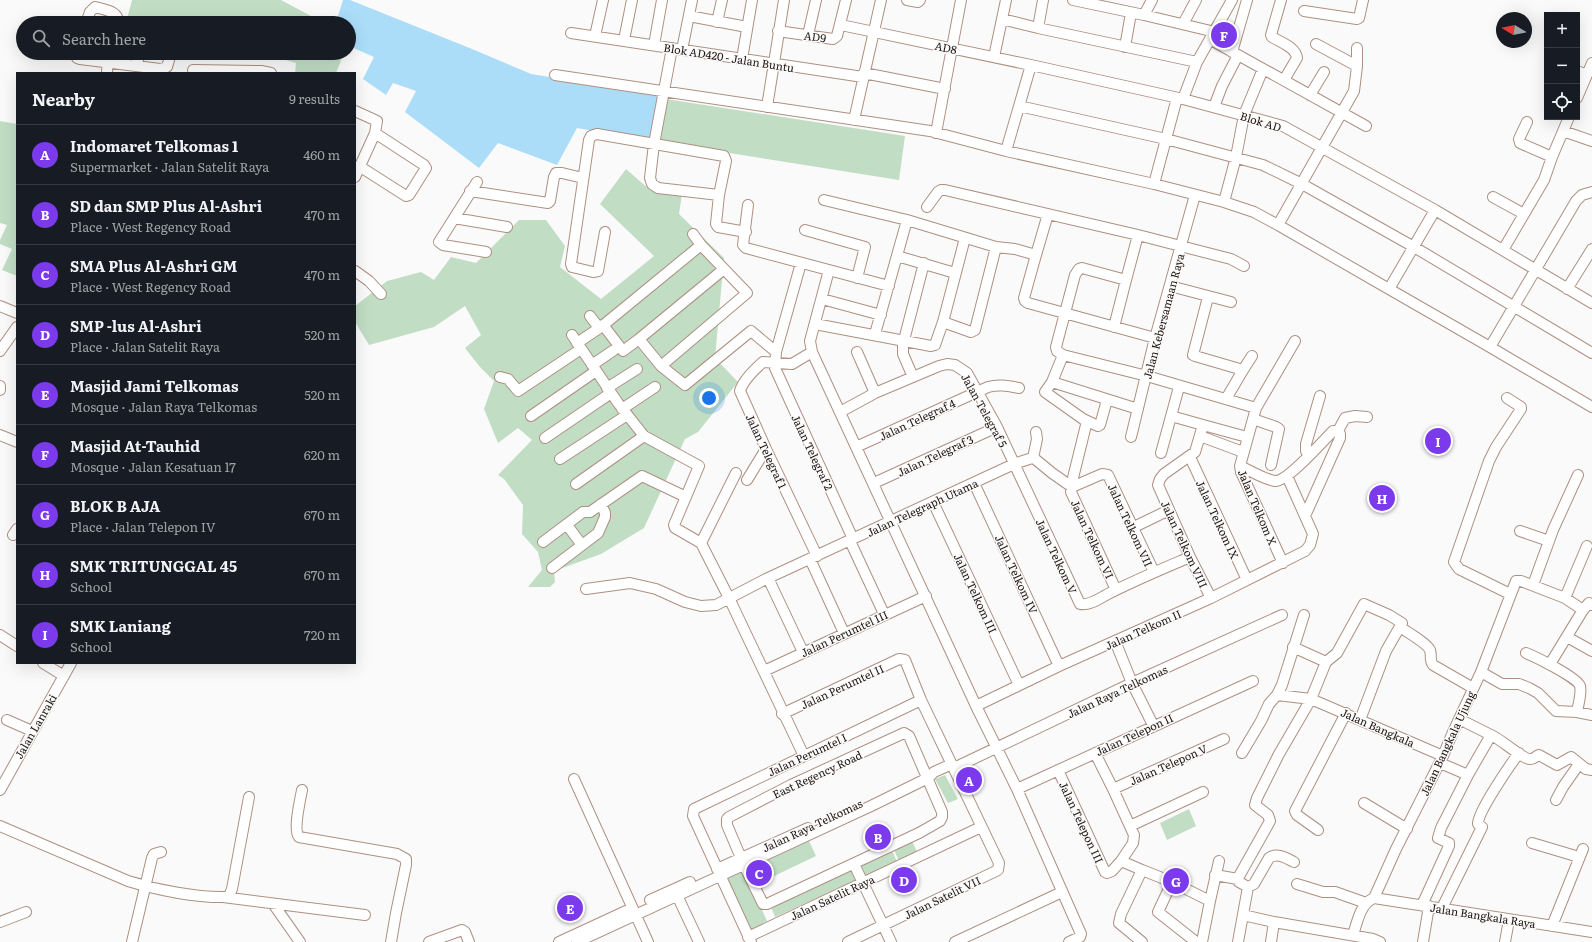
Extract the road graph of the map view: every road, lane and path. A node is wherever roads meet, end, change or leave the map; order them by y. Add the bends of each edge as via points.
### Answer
1 (603, 0) edge
2 (632, 0) edge
3 (662, 0) edge
4 (692, 0) edge
5 (722, 0) edge
6 (752, 0) edge
7 (784, 0) edge
8 (816, 0) edge
9 (846, 0) edge
10 (881, 0) edge
11 (907, 0) edge
12 (920, 0) edge
13 (961, 0) edge
14 (1006, 0) edge
15 (1043, 0) edge
16 (1073, 0) edge
17 (1152, 0) edge
18 (1196, 0) edge
19 (1232, 0) edge
20 (1247, 0) edge
21 (1280, 0) edge
22 (1363, 0) edge
23 (1304, 11) dead end
24 (1131, 13) junction
25 (1144, 15) junction
26 (89, 16) edge
27 (117, 16) edge
28 (689, 16) junction
29 (1002, 19) junction
30 (717, 22) junction
31 (1183, 24) junction
32 (840, 25) junction
33 (747, 27) junction
34 (1038, 28) junction
35 (778, 31) junction
36 (874, 31) junction
37 (571, 33) dead end
38 (808, 35) junction
39 (595, 36) junction
40 (1213, 36) junction
41 (624, 40) junction
42 (1316, 44) dead end
43 (654, 45) junction
44 (951, 46) junction
45 (1124, 47) junction
46 (672, 48) junction
47 (1357, 48) dead end
48 (682, 50) junction
49 (1235, 53) junction
50 (994, 57) junction
51 (742, 58) junction
52 (87, 60) edge
53 (138, 60) edge
54 (169, 60) edge
55 (1197, 62) junction
56 (107, 63) edge
57 (774, 63) junction
58 (1592, 63) edge
59 (1031, 65) junction
60 (136, 66) junction
61 (1357, 66) junction
62 (1263, 69) junction
63 (193, 70) dead end
64 (266, 72) edge
65 (1324, 72) dead end
66 (1580, 72) edge
67 (864, 73) junction
68 (555, 75) dead end
69 (1587, 75) junction
70 (1284, 80) junction
71 (942, 89) junction
72 (1580, 91) edge
73 (664, 92) junction
74 (1310, 95) junction
75 (1180, 98) junction
76 (1019, 106) junction
77 (767, 107) junction
78 (1214, 107) junction
79 (356, 111) edge
80 (1342, 113) junction
81 (1244, 115) junction
82 (854, 120) junction
83 (1568, 120) edge
84 (1527, 122) dead end
85 (1366, 126) dead end
86 (1563, 131) junction
87 (933, 132) junction
88 (375, 133) junction
89 (1166, 139) junction
90 (1592, 141) edge
91 (654, 144) junction
92 (1322, 148) junction
93 (1006, 151) junction
94 (1236, 157) junction
95 (1552, 157) junction
96 (359, 166) junction
97 (356, 174) edge
98 (583, 178) junction
99 (477, 182) dead end
100 (1154, 184) junction
101 (1302, 184) junction
102 (470, 192) junction
103 (1592, 192) edge
104 (719, 195) junction
105 (1195, 195) junction
106 (1493, 197) dead end
107 (824, 200) dead end
108 (1224, 202) junction
109 (748, 205) dead end
110 (927, 207) dead end
111 (1435, 210) junction
112 (1048, 214) junction
113 (1524, 214) junction
114 (454, 218) junction
115 (907, 220) junction
116 (1278, 225) junction
117 (507, 227) dead end
118 (805, 230) dead end
119 (605, 232) dead end
120 (746, 232) junction
121 (693, 234) dead end
122 (1138, 235) junction
123 (965, 238) junction
124 (701, 246) junction
125 (1181, 246) junction
126 (996, 247) junction
127 (1414, 248) junction
128 (1503, 250) junction
129 (486, 252) dead end
130 (1590, 254) edge
131 (1036, 255) junction
132 (897, 256) junction
133 (924, 263) junction
134 (801, 264) junction
135 (1244, 266) dead end
136 (724, 269) junction
137 (828, 270) junction
138 (356, 271) edge
139 (1536, 271) junction
140 (955, 273) junction
141 (857, 278) junction
142 (1126, 280) junction
143 (889, 286) junction
144 (1170, 286) junction
145 (1389, 289) junction
146 (1567, 289) junction
147 (381, 294) dead end
148 (1208, 297) junction
149 (822, 299) junction
150 (1231, 302) dead end
151 (1592, 304) edge
152 (0, 306) edge
153 (1514, 307) junction
154 (16, 313) edge
155 (1065, 313) junction
156 (881, 315) junction
157 (590, 316) dead end
158 (943, 322) junction
159 (815, 324) junction
160 (602, 326) junction
161 (1114, 327) junction
162 (16, 328) edge
163 (875, 334) junction
164 (1155, 338) junction
165 (639, 339) junction
166 (904, 340) junction
167 (1295, 341) dead end
168 (577, 343) junction
169 (1490, 347) junction
170 (614, 350) dead end
171 (0, 351) edge
172 (776, 352) junction
173 (812, 352) junction
174 (857, 352) dead end
175 (1592, 353) edge
176 (1063, 355) junction
177 (1252, 356) dead end
178 (775, 363) junction
179 (661, 366) junction
180 (594, 368) junction
181 (637, 369) dead end
182 (1243, 370) junction
183 (1147, 376) junction
184 (500, 377) dead end
185 (913, 377) junction
186 (1052, 382) junction
187 (0, 386) edge
188 (655, 387) dead end
189 (1179, 387) junction
190 (1019, 388) dead end
191 (0, 390) edge
192 (609, 390) junction
193 (977, 391) junction
194 (876, 393) junction
195 (1320, 396) dead end
196 (1507, 398) dead end
197 (1107, 400) junction
198 (1226, 400) junction
199 (1592, 407) edge
200 (1138, 408) junction
201 (1256, 408) junction
202 (624, 412) junction
203 (840, 412) junction
204 (531, 416) dead end
205 (1171, 416) junction
206 (1367, 417) dead end
207 (1253, 419) junction
208 (1087, 421) junction
209 (1203, 425) junction
210 (997, 427) junction
211 (1338, 431) junction
212 (1036, 432) dead end
213 (0, 435) edge
214 (644, 436) junction
215 (1200, 436) junction
216 (1131, 437) dead end
217 (545, 438) dead end
218 (1247, 438) junction
219 (16, 442) edge
220 (856, 447) junction
221 (766, 449) junction
222 (1243, 452) junction
223 (1161, 453) dead end
224 (1309, 455) junction
225 (1190, 457) junction
226 (1033, 458) junction
227 (560, 460) dead end
228 (1014, 464) junction
229 (1271, 465) dead end
230 (1240, 466) junction
231 (736, 473) dead end
232 (1578, 475) dead end
233 (1287, 476) junction
234 (747, 480) dead end
235 (874, 483) junction
236 (974, 483) junction
237 (576, 484) dead end
238 (1072, 487) junction
239 (686, 497) junction
240 (933, 502) junction
241 (601, 504) junction
242 (1169, 510) junction
243 (1305, 516) junction
244 (891, 522) junction
245 (567, 525) junction
246 (1132, 528) junction
247 (1520, 531) dead end
248 (852, 540) junction
249 (1549, 541) junction
250 (543, 542) dead end
251 (701, 543) junction
252 (582, 545) junction
253 (1588, 546) dead end
254 (813, 557) junction
255 (1190, 557) junction
256 (1283, 564) junction
257 (552, 568) dead end
258 (1154, 572) junction
259 (768, 578) junction
260 (1247, 580) junction
261 (1533, 585) junction
262 (586, 589) dead end
263 (1116, 590) junction
264 (1512, 590) junction
265 (926, 596) junction
266 (729, 598) junction
267 (1211, 598) junction
268 (1565, 598) junction
269 (1588, 606) edge
270 (884, 614) junction
271 (1282, 615) dead end
272 (1304, 615) dead end
273 (1400, 627) junction
274 (844, 633) junction
275 (0, 635) edge
276 (1567, 637) junction
277 (1115, 642) junction
278 (16, 645) edge
279 (1293, 647) junction
280 (1592, 651) edge
281 (803, 652) junction
282 (1526, 653) dead end
283 (1326, 662) junction
284 (45, 664) edge
285 (70, 664) edge
286 (1550, 664) junction
287 (1059, 666) junction
288 (764, 671) junction
289 (1481, 672) junction
290 (64, 676) junction
291 (1253, 681) dead end
292 (1132, 683) junction
293 (1019, 685) junction
294 (1473, 688) junction
295 (1277, 695) junction
296 (1312, 699) junction
297 (921, 700) junction
298 (976, 706) junction
299 (1577, 712) junction
300 (1346, 713) junction
301 (782, 714) junction
302 (1592, 715) edge
303 (1459, 719) junction
304 (7, 720) dead end
305 (1360, 720) junction
306 (1153, 725) junction
307 (32, 731) junction
308 (1491, 736) junction
309 (1224, 739) dead end
310 (996, 747) junction
311 (1095, 753) junction
312 (1242, 753) dead end
313 (1519, 753) junction
314 (804, 756) junction
315 (1442, 759) junction
316 (1579, 764) junction
317 (953, 766) junction
318 (1058, 770) junction
319 (1592, 770) edge
320 (929, 774) junction
321 (1468, 775) junction
322 (574, 778) dead end
323 (1017, 789) junction
324 (1113, 789) junction
325 (0, 790) edge
326 (302, 790) dead end
327 (1202, 792) dead end
328 (249, 797) dead end
329 (1556, 800) dead end
330 (1364, 803) dead end
331 (0, 826) edge
332 (1130, 826) junction
333 (981, 827) junction
334 (1407, 828) junction
335 (1318, 830) dead end
336 (1532, 843) dead end
337 (161, 852) dead end
338 (742, 861) junction
339 (1121, 861) junction
340 (1219, 861) dead end
341 (1294, 862) dead end
342 (854, 864) junction
343 (1142, 870) junction
344 (719, 872) junction
345 (1216, 875) junction
346 (1238, 879) junction
347 (864, 882) junction
348 (1172, 882) junction
349 (1297, 884) dead end
350 (146, 886) junction
351 (1248, 886) junction
352 (676, 892) junction
353 (1062, 892) junction
354 (223, 898) junction
355 (1370, 900) junction
356 (1210, 901) junction
357 (274, 904) junction
358 (1426, 906) junction
359 (1442, 908) junction
360 (634, 911) junction
361 (26, 912) dead end
362 (365, 915) dead end
363 (1243, 915) junction
364 (1509, 920) junction
365 (0, 922) edge
366 (1274, 922) junction
367 (883, 926) junction
368 (1552, 926) junction
369 (1592, 932) edge
370 (1353, 935) junction
371 (750, 939) edge
372 (1377, 940) edge
373 (132, 942) edge
374 (300, 942) edge
375 (392, 942) edge
376 (429, 942) edge
377 (469, 942) edge
378 (559, 942) edge
379 (577, 942) edge
380 (648, 942) edge
381 (700, 942) edge
382 (848, 942) edge
383 (891, 942) edge
384 (955, 942) edge
385 (1069, 942) edge
386 (1142, 942) edge
387 (1196, 942) edge
388 (1202, 942) edge
389 (1238, 942) edge
390 (1271, 942) edge
391 (1423, 942) edge
392 (1505, 942) edge

1 - 39 street
2 - 41 street
3 - 43 street
4 - 28 street
5 - 30 street
6 - 33 street
7 - 35 street
8 - 38 street
9 - 32 street, AD9
10 - 36 street
11 - 12 street
13 - 44 street
14 - 29 street
15 - 34 street
16 - 24 street
17 - 25 street
18 - 31 street
19 - 40 street
20 - 49 street
21 - 70 street via 1271,35 1294,49 1297,55
22 - 23 street via 1359,18
24 - 25 street
24 - 45 street
25 - 31 street
26 - 27 street via 95,7
28 - 30 street
28 - 48 street
29 - 34 street
29 - 50 street
30 - 33 street
31 - 40 street
32 - 36 street, AD8
32 - 38 street, AD9 via 837,36 833,39
33 - 51 street
34 - 45 street
35 - 38 street, AD9
35 - 57 street
36 - 44 street, AD8
36 - 67 street
37 - 39 street, Blok AD420 - Jalan Buntu
39 - 41 street, Blok AD420 - Jalan Buntu
40 - 49 street
40 - 55 street
41 - 43 street, Blok AD420 - Jalan Buntu
42 - 61 street
43 - 46 street, Blok AD420 - Jalan Buntu
44 - 50 street, AD8
44 - 71 street
45 - 55 street
46 - 48 street, Blok AD420 - Jalan Buntu
46 - 73 street
47 - 61 street
48 - 51 street, Blok AD420 - Jalan Buntu
49 - 62 street
49 - 78 street
50 - 59 street, Blok AD
51 - 57 street, Blok AD420 - Jalan Buntu
52 - 56 street
53 - 60 street
54 - 60 street via 165,68
55 - 75 street
56 - 60 street
57 - 67 street, Blok AD420 - Jalan Buntu
57 - 77 street
58 - 69 street
59 - 75 street, Blok AD
59 - 76 street
61 - 80 street via 1355,88
62 - 70 street
62 - 81 street
63 - 64 street
65 - 74 street
66 - 69 street
67 - 71 street, Blok AD420 - Jalan Buntu
67 - 82 street
68 - 73 street
69 - 72 street
70 - 74 street
71 - 87 street
73 - 77 street
73 - 91 street
74 - 80 street
75 - 78 street, Blok AD
75 - 89 street
76 - 89 street
76 - 93 street
77 - 82 street
78 - 81 street, Blok AD
79 - 88 street via 377,121
80 - 85 street
80 - 92 street
81 - 92 street, Blok AD via 1283,126
81 - 94 street
82 - 87 street
83 - 86 street
84 - 95 street via 1519,142
86 - 90 street
86 - 95 street
87 - 93 street
88 - 96 street
88 - 96 street via 426,167 409,195 403,196
89 - 94 street
89 - 100 street
91 - 98 street via 593,135 589,140
91 - 104 street via 650,178 654,186
91 - 104 street via 724,156 726,161
92 - 101 street
92 - 111 street, Blok AD
93 - 100 street
94 - 101 street via 1263,165
94 - 108 street
95 - 113 street via 1544,180
96 - 97 street
98 - 102 street via 562,172 556,173 548,203
98 - 119 street via 572,267 598,271
99 - 102 street
100 - 105 street
101 - 116 street
101 - 127 street
102 - 114 street
103 - 139 street via 1582,195 1576,201
104 - 120 street via 717,226
105 - 108 street
105 - 125 street, Jalan Kebersamaan Raya
106 - 113 street
107 - 115 street
108 - 116 street via 1254,212
109 - 120 street
110 - 112 street via 941,190
111 - 127 street
111 - 128 street, Blok AD
112 - 122 street
112 - 131 street
113 - 128 street
114 - 117 street
114 - 129 street via 440,243
115 - 123 street
115 - 132 street
116 - 145 street
118 - 141 street via 865,247
120 - 134 street via 746,248
121 - 124 street
122 - 125 street
122 - 142 street
123 - 126 street
123 - 140 street
124 - 136 street
124 - 160 street
125 - 135 street via 1231,259
125 - 144 street, Jalan Kebersamaan Raya
126 - 131 street
126 - 158 street via 975,330 971,332
127 - 145 street
127 - 153 street
128 - 139 street, Blok AD
130 - 146 street
131 - 155 street via 1025,301
132 - 133 street
132 - 143 street
133 - 140 street
133 - 166 street
134 - 137 street
134 - 172 street
136 - 165 street
136 - 179 street via 748,294
137 - 141 street
137 - 149 street
138 - 147 street
139 - 146 street, Blok AD
139 - 153 street
140 - 158 street
141 - 143 street
142 - 155 street via 1078,269
142 - 161 street
143 - 156 street
144 - 148 street
144 - 164 street, Jalan Kebersamaan Raya
145 - 169 street
146 - 151 street, Blok AD
148 - 150 street
148 - 182 street via 1193,354
149 - 156 street
149 - 159 street
152 - 154 street
153 - 169 street
153 - 175 street
155 - 161 street
155 - 176 street via 1056,347
156 - 163 street
157 - 160 street via 596,324
158 - 166 street via 933,346
159 - 163 street
159 - 173 street via 810,341
160 - 165 street via 623,351
160 - 168 street
161 - 164 street
162 - 171 street
163 - 166 street
164 - 183 street, Jalan Kebersamaan Raya
165 - 179 street
166 - 185 street via 903,354
167 - 201 street, Jalan Telkom X
168 - 180 street
168 - 184 street via 518,391 508,379
169 - 199 street
170 - 180 street
172 - 178 street
172 - 179 street via 751,331 685,385
173 - 178 street via 792,364
173 - 203 street
174 - 194 street
176 - 183 street
176 - 186 street
177 - 182 street
178 - 221 street, Jalan Telegraf 1 via 764,362 740,391
178 - 248 street, Jalan Telegraf 2 via 782,386
180 - 192 street
180 - 204 street
181 - 192 street
182 - 198 street
183 - 189 street
183 - 200 street, Jalan Kebersamaan Raya
185 - 193 street, Jalan Telegraf 5 via 939,366 955,365 967,373
185 - 194 street, Jalan Telegraf 5
186 - 197 street
186 - 208 street via 1045,390 1045,394
187 - 191 street
188 - 202 street
189 - 198 street
189 - 205 street
190 - 193 street, Jalan Telegraf 4 via 996,385
192 - 202 street
192 - 217 street
193 - 210 street, Jalan Telegraf 5
193 - 220 street, Jalan Telegraf 4
194 - 203 street, Jalan Telegraf 5
195 - 224 street via 1305,448
196 - 264 street via 1518,404 1521,409 1488,461 1454,562 1459,569
197 - 200 street
197 - 208 street via 1100,425
198 - 201 street
200 - 216 street, Jalan Kebersamaan Raya
201 - 207 street, Jalan Telkom X
202 - 214 street
202 - 227 street
203 - 220 street
205 - 209 street
205 - 223 street
206 - 211 street via 1345,418
207 - 218 street, Jalan Telkom X
207 - 229 street via 1279,429
208 - 238 street
209 - 215 street
209 - 218 street
210 - 228 street, Jalan Telegraf 5
210 - 235 street, Jalan Telegraf 3
211 - 224 street via 1333,431
211 - 243 street via 1340,438
212 - 226 street
213 - 219 street
214 - 237 street
214 - 239 street via 699,466
215 - 222 street
215 - 225 street via 1195,452
218 - 222 street, Jalan Telkom X
220 - 235 street
221 - 234 street
221 - 254 street, Jalan Telegraf 1
222 - 230 street, Jalan Telkom X
224 - 233 street
225 - 242 street, Jalan Telkom VIII via 1160,479 1158,485
225 - 260 street, Jalan Telkom IX
226 - 228 street, Jalan Telegraph Utama
226 - 238 street
228 - 236 street, Jalan Telegraph Utama
228 - 263 street, Jalan Telkom V via 1079,603 1084,605
230 - 233 street via 1276,481
230 - 256 street, Jalan Telkom X
231 - 251 street
232 - 249 street
233 - 243 street
235 - 244 street
236 - 240 street, Jalan Telegraph Utama
236 - 287 street, Jalan Telkom IV
238 - 246 street, Jalan Telkom VII via 1105,474
238 - 263 street, Jalan Telkom VI via 1071,492
239 - 241 street via 642,476
239 - 251 street via 674,525
240 - 244 street, Jalan Telegraph Utama
240 - 293 street, Jalan Telkom III
241 - 245 street via 590,512 583,512
241 - 252 street via 605,513 598,533
242 - 246 street
242 - 255 street, Jalan Telkom VIII
243 - 256 street, Jalan Telkom II via 1313,538 1302,554
244 - 248 street, Jalan Telegraph Utama
244 - 265 street
245 - 250 street
245 - 252 street
246 - 258 street, Jalan Telkom VII
247 - 249 street
248 - 254 street, Jalan Telegraph Utama
248 - 270 street, Jalan Telegraf 2
249 - 261 street
251 - 266 street
252 - 257 street
253 - 268 street
254 - 259 street, Jalan Telegraph Utama
254 - 274 street, Jalan Telegraf 1
255 - 258 street, Jalan Telkom V
255 - 267 street, Jalan Telkom VIII
256 - 260 street, Jalan Telkom II
258 - 263 street, Jalan Telkom V
259 - 266 street, Jalan Telegraph Utama
259 - 281 street
260 - 267 street, Jalan Telkom II
261 - 264 street via 1519,580
261 - 268 street
262 - 266 street, Jalan Telegraph Utama via 630,583 656,589 705,607
264 - 289 street, Jalan Bangkala Ujung
265 - 270 street, Jalan Perumtel III
265 - 298 street
266 - 288 street
267 - 277 street, Jalan Telkom II
268 - 269 street
269 - 276 street
270 - 274 street, Jalan Perumtel III
271 - 292 street, Jalan Raya Telkomas
272 - 279 street
273 - 283 street via 1402,623 1364,604 1337,653
273 - 294 street via 1428,647 1433,665
273 - 305 street via 1386,651
274 - 281 street, Jalan Perumtel III
275 - 278 street
276 - 280 street
276 - 286 street
277 - 287 street, Jalan Telkom II
277 - 292 street
279 - 283 street
279 - 295 street
281 - 288 street, Jalan Perumtel III
282 - 286 street
283 - 296 street
284 - 290 street
285 - 290 street, Jalan Lanraki
286 - 299 street via 1579,684
287 - 293 street, Jalan Telkom II
288 - 301 street
289 - 294 street, Jalan Bangkala Ujung
289 - 299 street via 1502,684 1519,684 1529,688 1538,693 1556,711
290 - 307 street, Jalan Lanraki
291 - 306 street, Jalan Telepon II
292 - 306 street
292 - 310 street, Jalan Raya Telkomas
293 - 298 street, Jalan Telkom II
294 - 303 street, Jalan Bangkala Ujung
295 - 296 street, Jalan Bangkala
295 - 312 street via 1269,704
296 - 300 street, Jalan Bangkala
296 - 346 street via 1257,798 1255,805 1268,815 1270,821
297 - 301 street, Jalan Perumtel II via 902,658
297 - 314 street, Jalan Perumtel I
297 - 317 street
298 - 310 street
299 - 302 street
300 - 305 street, Jalan Bangkala
300 - 335 street via 1295,811
301 - 314 street
303 - 308 street
303 - 315 street, Jalan Bangkala Ujung
304 - 307 street
305 - 315 street, Jalan Bangkala
306 - 311 street, Jalan Telepon II
307 - 325 street, Jalan Lanraki
308 - 313 street
308 - 321 street
309 - 324 street, Jalan Telepon V
310 - 317 street, Jalan Raya Telkomas
310 - 323 street
311 - 318 street, Jalan Telepon II
311 - 324 street
313 - 316 street via 1530,759 1539,755 1557,765 1571,757
313 - 359 street via 1478,820 1482,827
314 - 344 street, Jalan Perumtel I via 694,809 692,816
315 - 321 street, Jalan Bangkala
315 - 334 street, Jalan Bangkala Ujung
316 - 319 street
316 - 329 street
317 - 320 street, Jalan Raya Telkomas
317 - 333 street
318 - 323 street, Jalan Telepon II
318 - 339 street, Jalan Telepon III via 1105,872 1112,871
320 - 338 street, Jalan Raya Telkomas
320 - 338 street, East Regency Road via 909,736 904,733 791,785 727,819 727,825
320 - 342 street via 942,812 940,821
321 - 358 street via 1441,828 1438,838 1449,843 1449,846
322 - 360 street
323 - 353 street
324 - 332 street
326 - 375 street via 296,829 299,837 398,854 406,859
327 - 332 street
328 - 354 street via 232,889 230,896
330 - 334 street
331 - 350 street via 128,882
332 - 339 street via 1134,835 1133,843
333 - 347 street, Jalan Satelit Raya
333 - 367 street, Jalan Satelit VII via 999,867 996,872
334 - 355 street, Jalan Bangkala Ujung
336 - 368 street via 1581,853
337 - 350 street via 153,855
338 - 342 street via 765,905
338 - 344 street, Jalan Raya Telkomas
339 - 343 street
340 - 345 street
341 - 351 street via 1272,855 1254,884
342 - 347 street
343 - 348 street
343 - 386 street via 1119,922
344 - 352 street, Jalan Raya Telkomas
344 - 371 street
345 - 346 street
345 - 356 street
346 - 351 street
347 - 367 street
347 - 371 street, Jalan Satelit Raya
348 - 356 street
348 - 387 street via 1158,912
349 - 355 street, Jalan Bangkala Raya via 1323,892 1335,892
350 - 354 street
350 - 373 street
351 - 363 street
352 - 360 street, Jalan Raya Telkomas
352 - 381 street
353 - 384 street
353 - 385 street via 1081,935
354 - 357 street
355 - 358 street, Jalan Bangkala Raya
355 - 370 street, Jalan Bangkala Ujung via 1360,914
356 - 388 street
357 - 362 street
357 - 374 street
358 - 359 street, Jalan Bangkala Raya
358 - 391 street
359 - 364 street, Jalan Bangkala Raya
360 - 378 street, Jalan Raya Telkomas
360 - 379 street, Jalan Raya Telkomas
360 - 380 street
361 - 365 street
363 - 366 street
363 - 389 street
364 - 368 street, Jalan Bangkala Raya
364 - 392 street
366 - 370 street
366 - 390 street
367 - 382 street, Jalan Satelit VII
367 - 383 street
368 - 369 street, Jalan Bangkala Raya
370 - 372 street
376 - 377 street via 462,930

